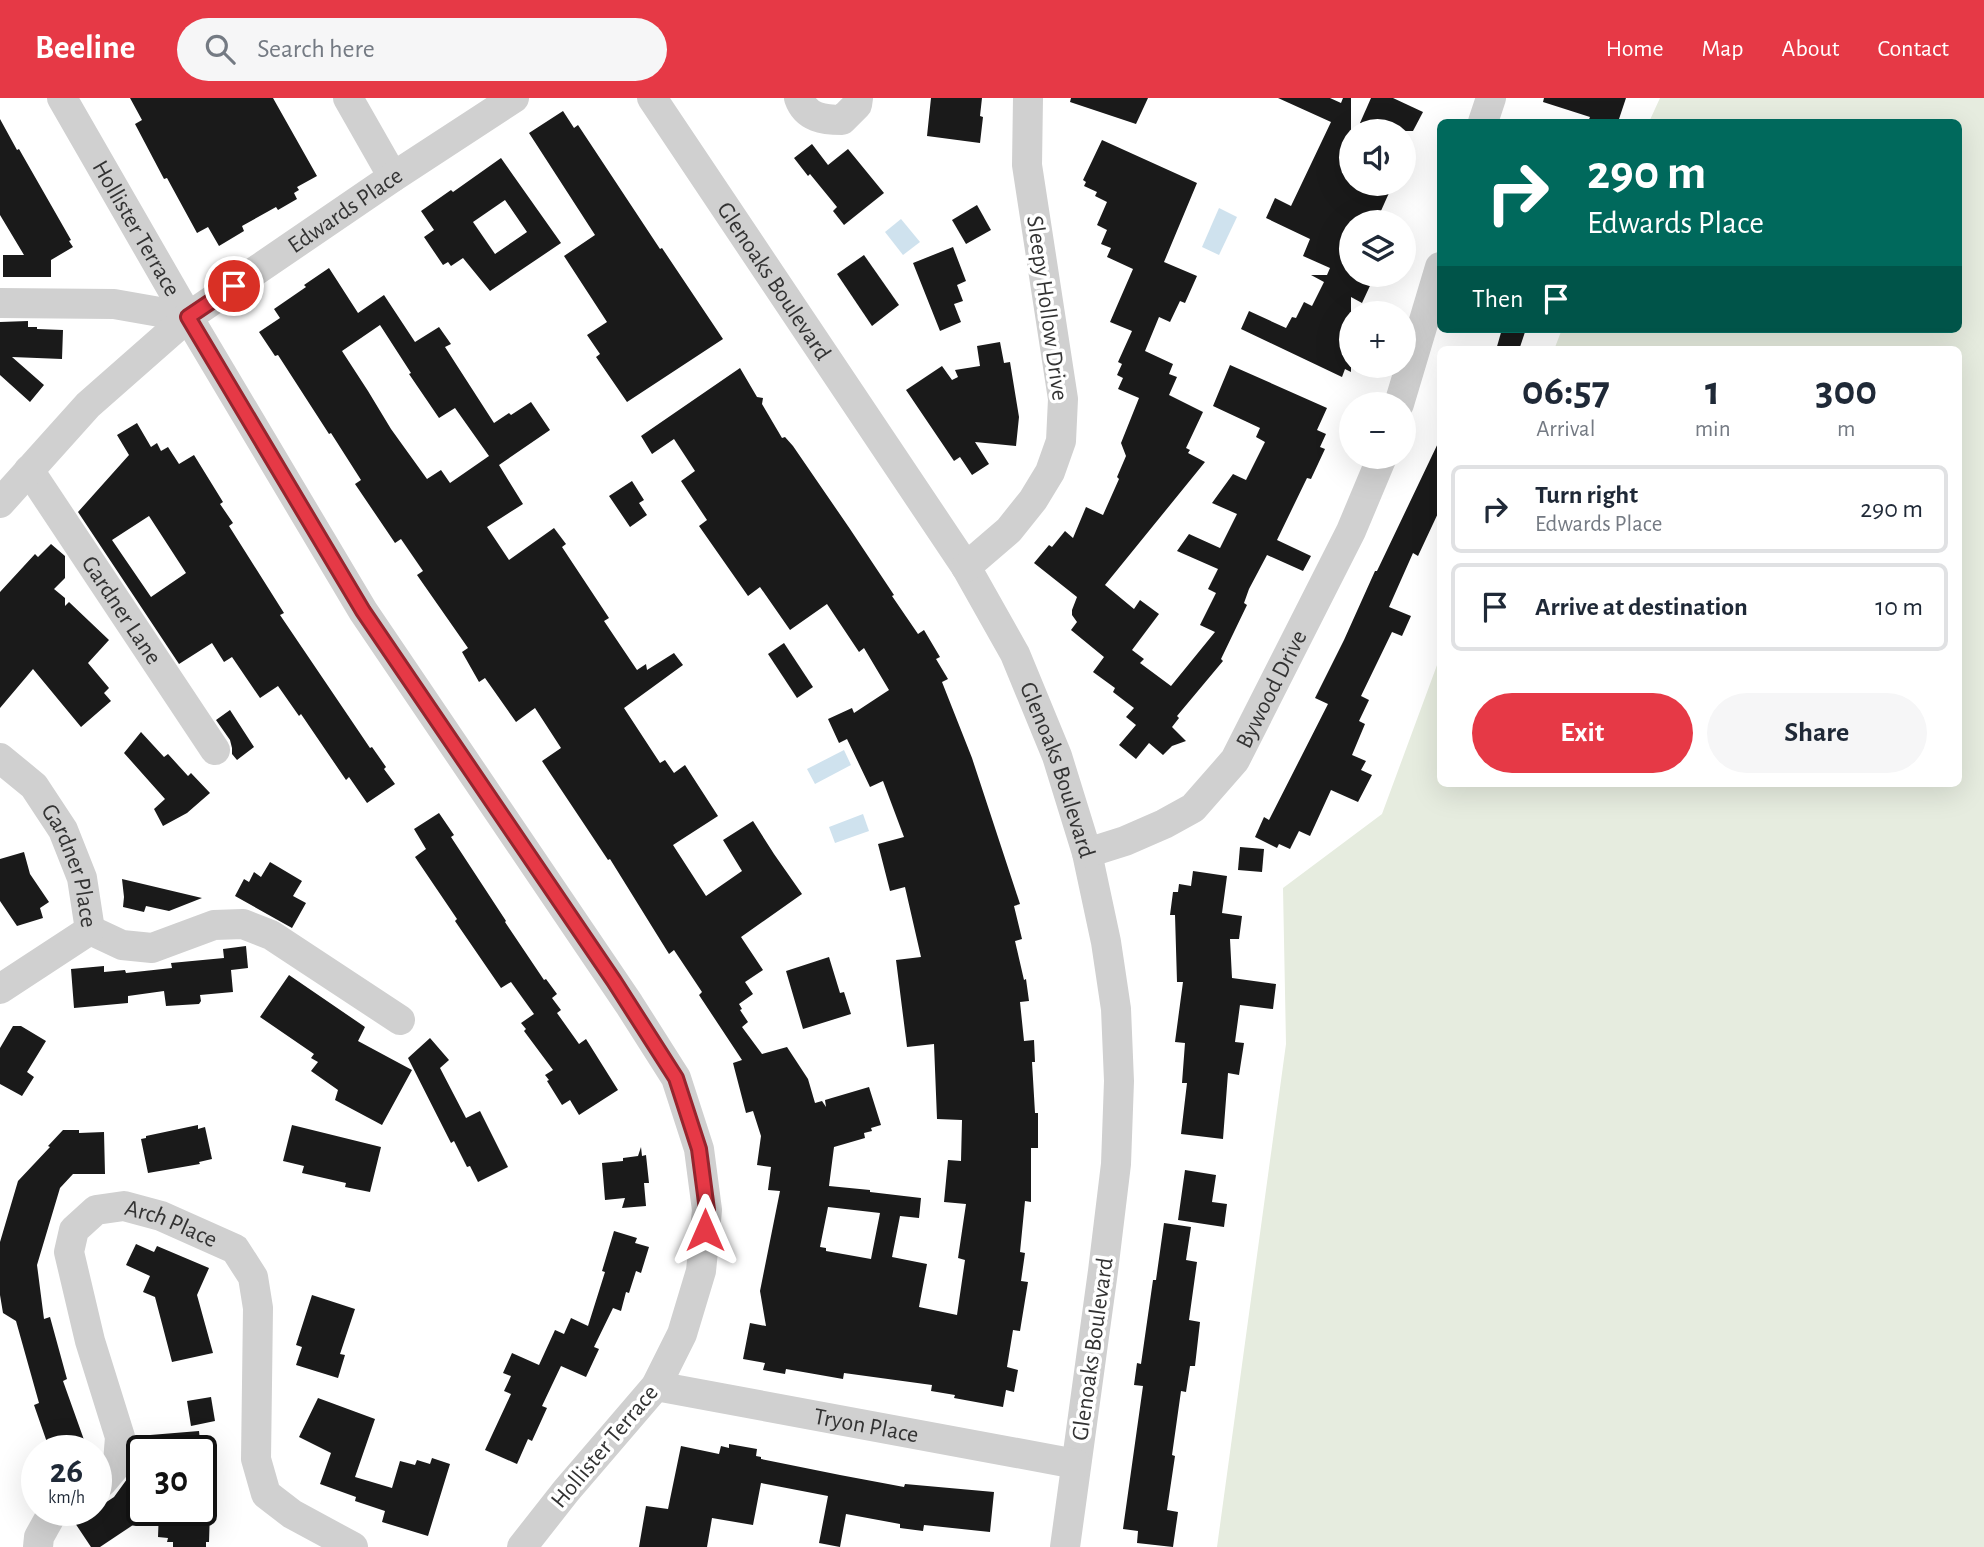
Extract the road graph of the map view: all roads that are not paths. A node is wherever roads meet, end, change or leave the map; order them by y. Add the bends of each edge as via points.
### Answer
1 (62, 98) edge
2 (348, 98) edge
3 (652, 98) edge
4 (799, 98) edge
5 (858, 98) edge
6 (1028, 98) edge
7 (1490, 98) edge
8 (499, 102) edge
9 (1484, 119) edge
10 (393, 177) junction
11 (1437, 277) edge
12 (0, 303) edge
13 (188, 317) junction
14 (1403, 392) edge
15 (1377, 469) edge
16 (29, 470) junction
17 (0, 503) edge
18 (966, 567) junction
19 (215, 750) dead end
20 (0, 758) edge
21 (1087, 853) junction
22 (90, 930) junction
23 (0, 989) edge
24 (400, 1020) dead end
25 (656, 1386) junction
26 (1076, 1464) junction
27 (112, 1470) edge
28 (45, 1526) edge
29 (38, 1547) edge
30 (353, 1547) edge
31 (522, 1547) edge
32 (1065, 1547) edge

1 - 13 street, Hollister Terrace
2 - 10 street
3 - 18 street, Glenoaks Boulevard
4 - 5 street via 801,105 821,120 842,120
6 - 18 street, Sleepy Hollow Drive via 1027,165 1063,399 1061,441 1033,500 1009,530
7 - 9 street
8 - 10 street, Edwards Place
10 - 13 street, Edwards Place
11 - 14 street
12 - 13 street via 114,304
13 - 16 street, Edwards Place via 88,405
13 - 25 street, Hollister Terrace via 363,611 676,1078 699,1149 707,1210 701,1270 682,1334
15 - 21 street, Bywood Drive via 1351,531 1235,761 1193,808 1125,841
16 - 17 street, Edwards Place
16 - 19 street, Gardner Lane
18 - 21 street, Glenoaks Boulevard via 1015,654 1057,756
20 - 22 street, Gardner Place via 34,786 63,830 82,878
21 - 26 street, Glenoaks Boulevard via 1116,1009 1119,1081 1116,1164 1104,1271
22 - 23 street, Gardner Place
22 - 24 street via 122,945 152,948 214,925 243,924 271,935
25 - 26 street, Tryon Place
25 - 31 street, Hollister Terrace
26 - 32 street, Glenoaks Boulevard
27 - 30 street, Arch Place via 118,1463 120,1437 69,1252 74,1230 96,1210 124,1206 161,1216 235,1249 253,1277 258,1308 256,1459 266,1494 292,1514
28 - 29 street

